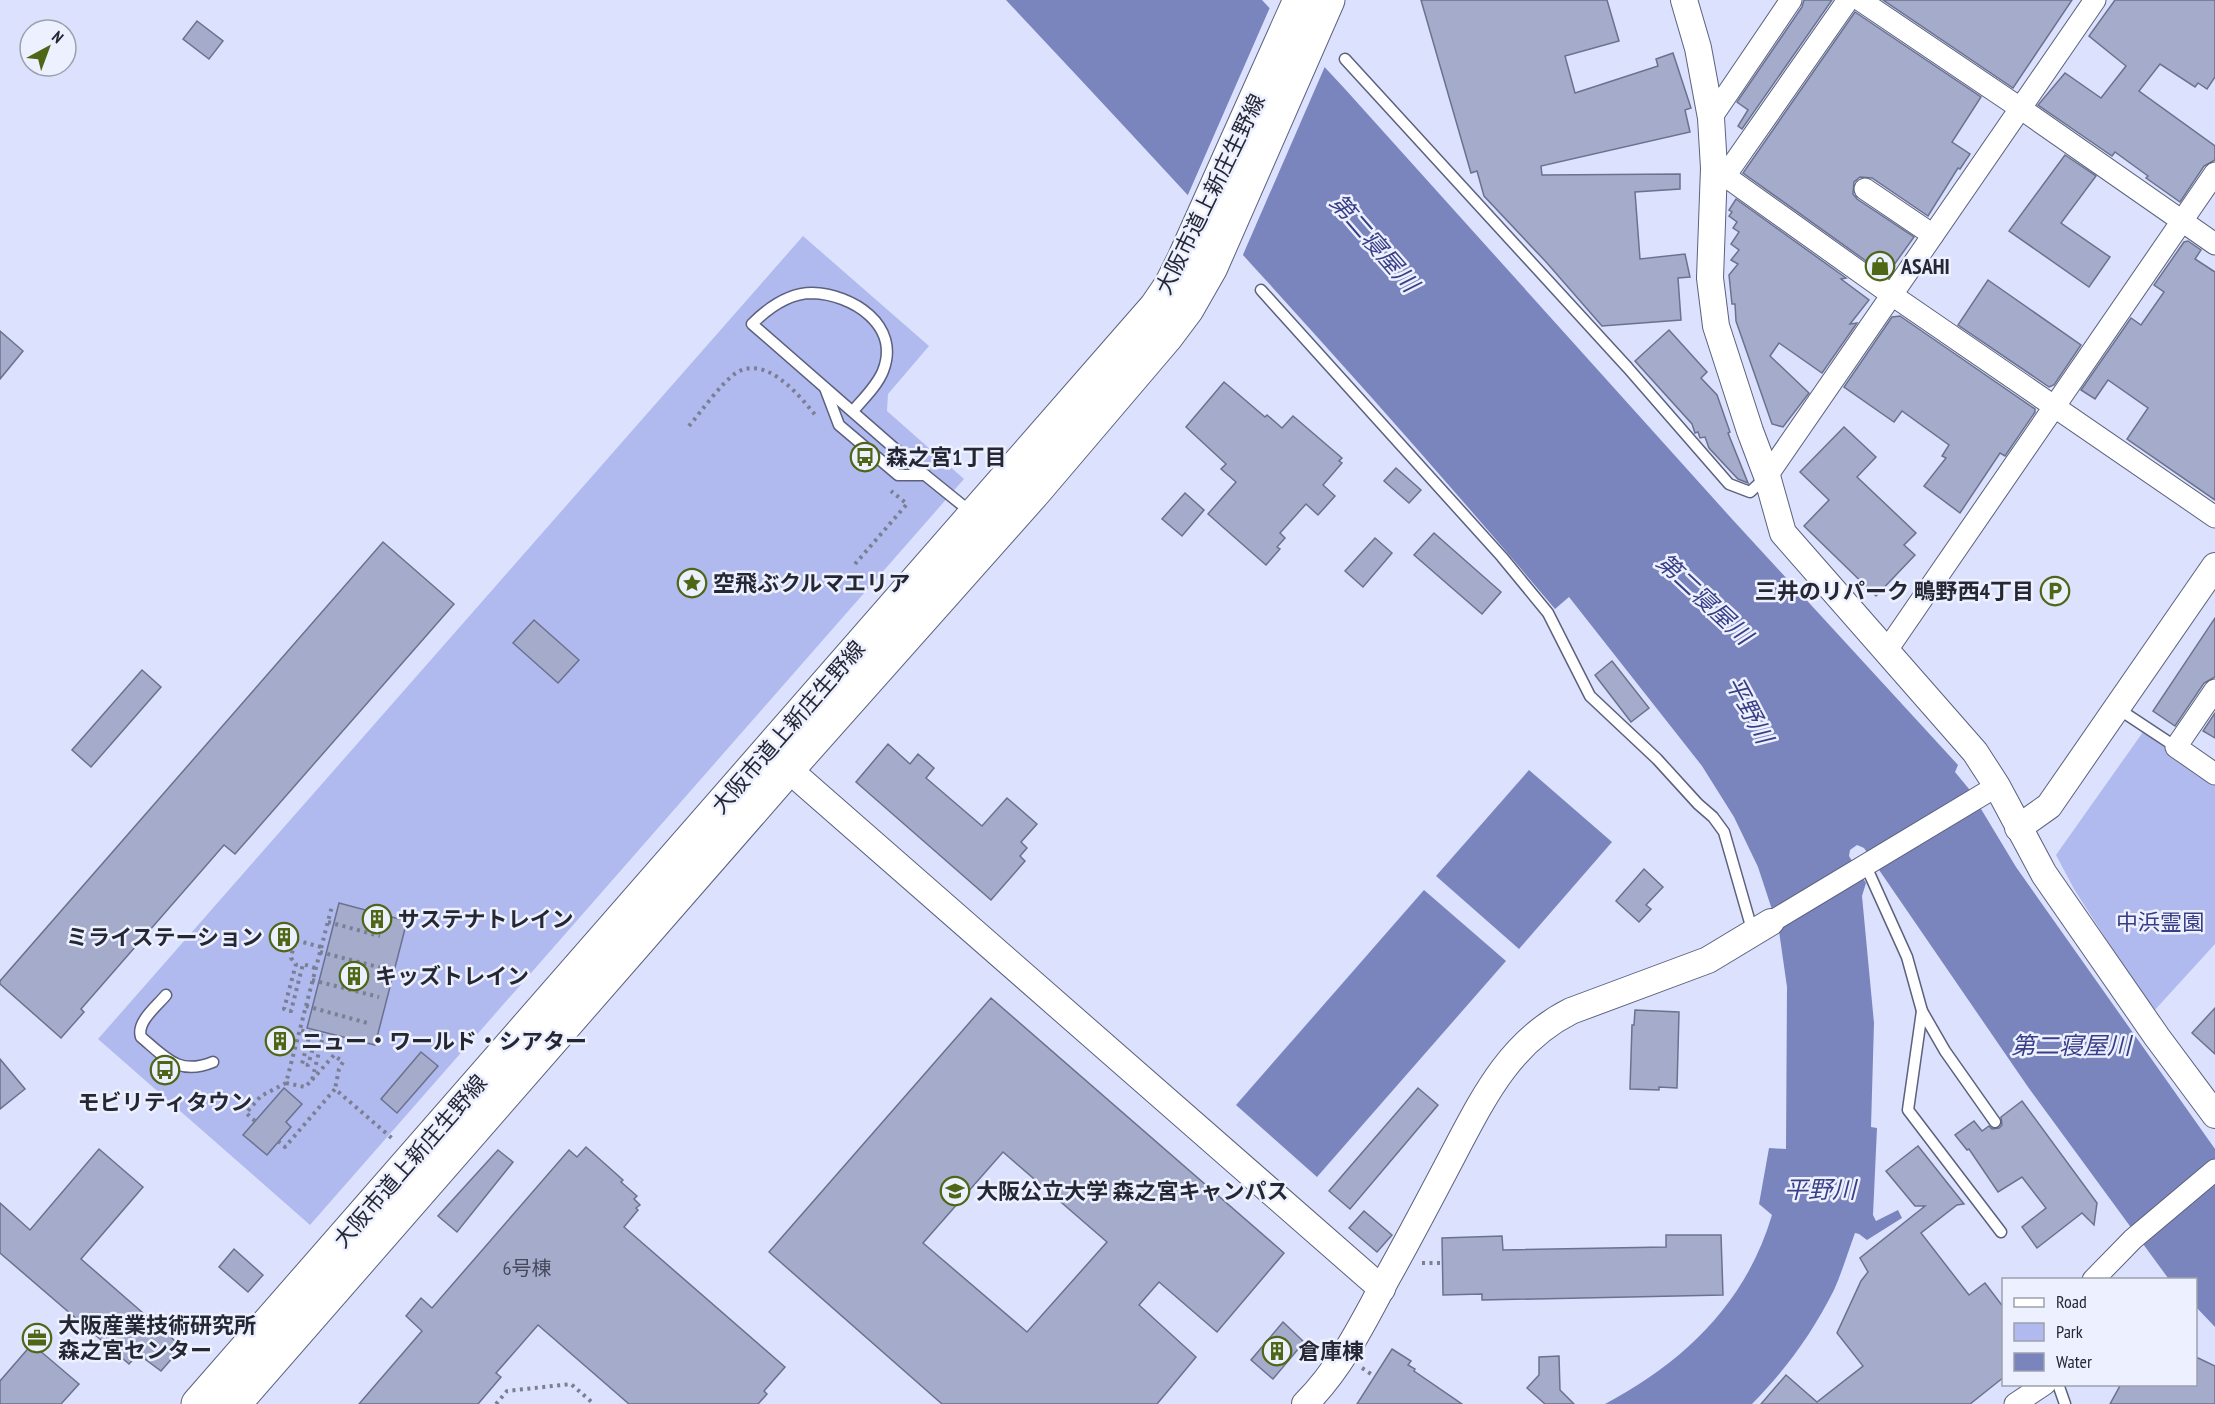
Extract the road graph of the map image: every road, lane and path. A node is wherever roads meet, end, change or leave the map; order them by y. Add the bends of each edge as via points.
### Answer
1 (1300, 0) edge
2 (1328, 0) edge
3 (1684, 0) edge
4 (1791, 0) edge
5 (1848, 0) edge
6 (1860, 0) edge
7 (2086, 3) edge
8 (1345, 59) dead end
9 (2020, 108) junction
10 (1711, 118) junction
11 (1720, 172) junction
12 (2215, 173) edge
13 (1865, 189) dead end
14 (2182, 221) junction
15 (1933, 235) junction
16 (2215, 244) edge
17 (1261, 290) dead end
18 (1892, 295) junction
19 (1156, 328) junction
20 (825, 387) junction
21 (2054, 405) junction
22 (853, 411) junction
23 (823, 424) dead end
24 (689, 426) dead end
25 (925, 475) junction
26 (1767, 476) junction
27 (890, 490) dead end
28 (2215, 517) edge
29 (985, 524) junction
30 (855, 564) dead end
31 (2215, 566) edge
32 (1887, 650) junction
33 (2215, 690) edge
34 (2117, 708) junction
35 (2176, 747) junction
36 (788, 769) junction
37 (2215, 774) edge
38 (1988, 792) junction
39 (2018, 828) junction
40 (1864, 865) junction
41 (332, 906) dead end
42 (328, 922) junction
43 (1762, 928) junction
44 (380, 936) dead end
45 (320, 950) junction
46 (316, 968) junction
47 (386, 969) dead end
48 (312, 980) junction
49 (166, 995) dead end
50 (379, 997) dead end
51 (306, 1006) junction
52 (1922, 1011) junction
53 (371, 1024) dead end
54 (300, 1030) junction
55 (213, 1062) dead end
56 (312, 1080) junction
57 (286, 1083) junction
58 (335, 1089) junction
59 (2215, 1115) edge
60 (255, 1121) dead end
61 (1995, 1122) dead end
62 (278, 1141) dead end
63 (395, 1141) dead end
64 (2215, 1170) edge
65 (2001, 1232) dead end
66 (2096, 1278) edge
67 (1382, 1289) junction
68 (2042, 1386) edge
69 (2059, 1386) edge
70 (198, 1404) edge
71 (234, 1404) edge
72 (496, 1404) edge
73 (594, 1404) edge
74 (1305, 1404) edge
75 (2015, 1404) edge
76 (2065, 1404) edge

1 - 19 main road, 大阪市道上新庄生野線 via 1171,285
2 - 19 main road, 大阪市道上新庄生野線 via 1211,267 1187,309
3 - 10 street
4 - 10 street
5 - 11 street
6 - 9 street
7 - 9 street
8 - 26 lane via 1628,368 1728,484 1750,492
9 - 14 street
9 - 15 street
10 - 11 street
11 - 18 street
11 - 26 street via 1710,278 1716,326
12 - 14 street
13 - 15 street
14 - 16 street
14 - 21 street
15 - 18 street
17 - 43 lane via 1502,557 1548,614 1590,696 1713,817 1724,832
18 - 21 street
18 - 26 street
19 - 29 main road, 大阪市道上新庄生野線
20 - 22 lane
20 - 22 lane via 752,324 766,310 811,293 847,300 866,310 884,339 887,356 883,372
20 - 25 lane via 839,425 898,475
21 - 28 street
21 - 32 street
22 - 25 lane
23 - 24 path via 775,375 754,368 735,374
25 - 29 lane
26 - 32 street via 1783,533
27 - 30 path via 907,504
29 - 36 main road, 大阪市道上新庄生野線
29 - 70 main road, 大阪市道上新庄生野線
31 - 34 street
32 - 38 street via 1965,738
33 - 35 street
34 - 35 lane
34 - 39 street via 2049,807
35 - 37 street
36 - 67 street
36 - 71 main road, 大阪市道上新庄生野線
38 - 39 street
38 - 40 street
39 - 59 street via 2044,874
40 - 43 street
40 - 52 lane via 1907,957
41 - 42 path
42 - 44 path
42 - 45 path
43 - 67 street via 1708,960 1571,1011 1539,1030 1488,1089
45 - 46 path
45 - 46 path via 295,940 291,958 296,964 285,1009 291,1011 303,964
45 - 47 path
46 - 48 path
48 - 50 path
48 - 51 path
49 - 55 lane via 141,1025 141,1037 172,1062 186,1068
51 - 53 path
51 - 54 path
52 - 61 lane
52 - 65 lane via 1908,1110
54 - 56 path via 310,1033 302,1064 308,1065 317,1034 323,1036
54 - 57 path
56 - 57 path via 305,1088
56 - 58 path via 334,1055 343,1062
57 - 60 path via 261,1096 246,1113
58 - 62 path via 285,1148
58 - 63 path
64 - 66 street via 2133,1239
67 - 74 street via 1355,1341
68 - 75 street
69 - 76 lane
72 - 73 path via 507,1391 571,1384

